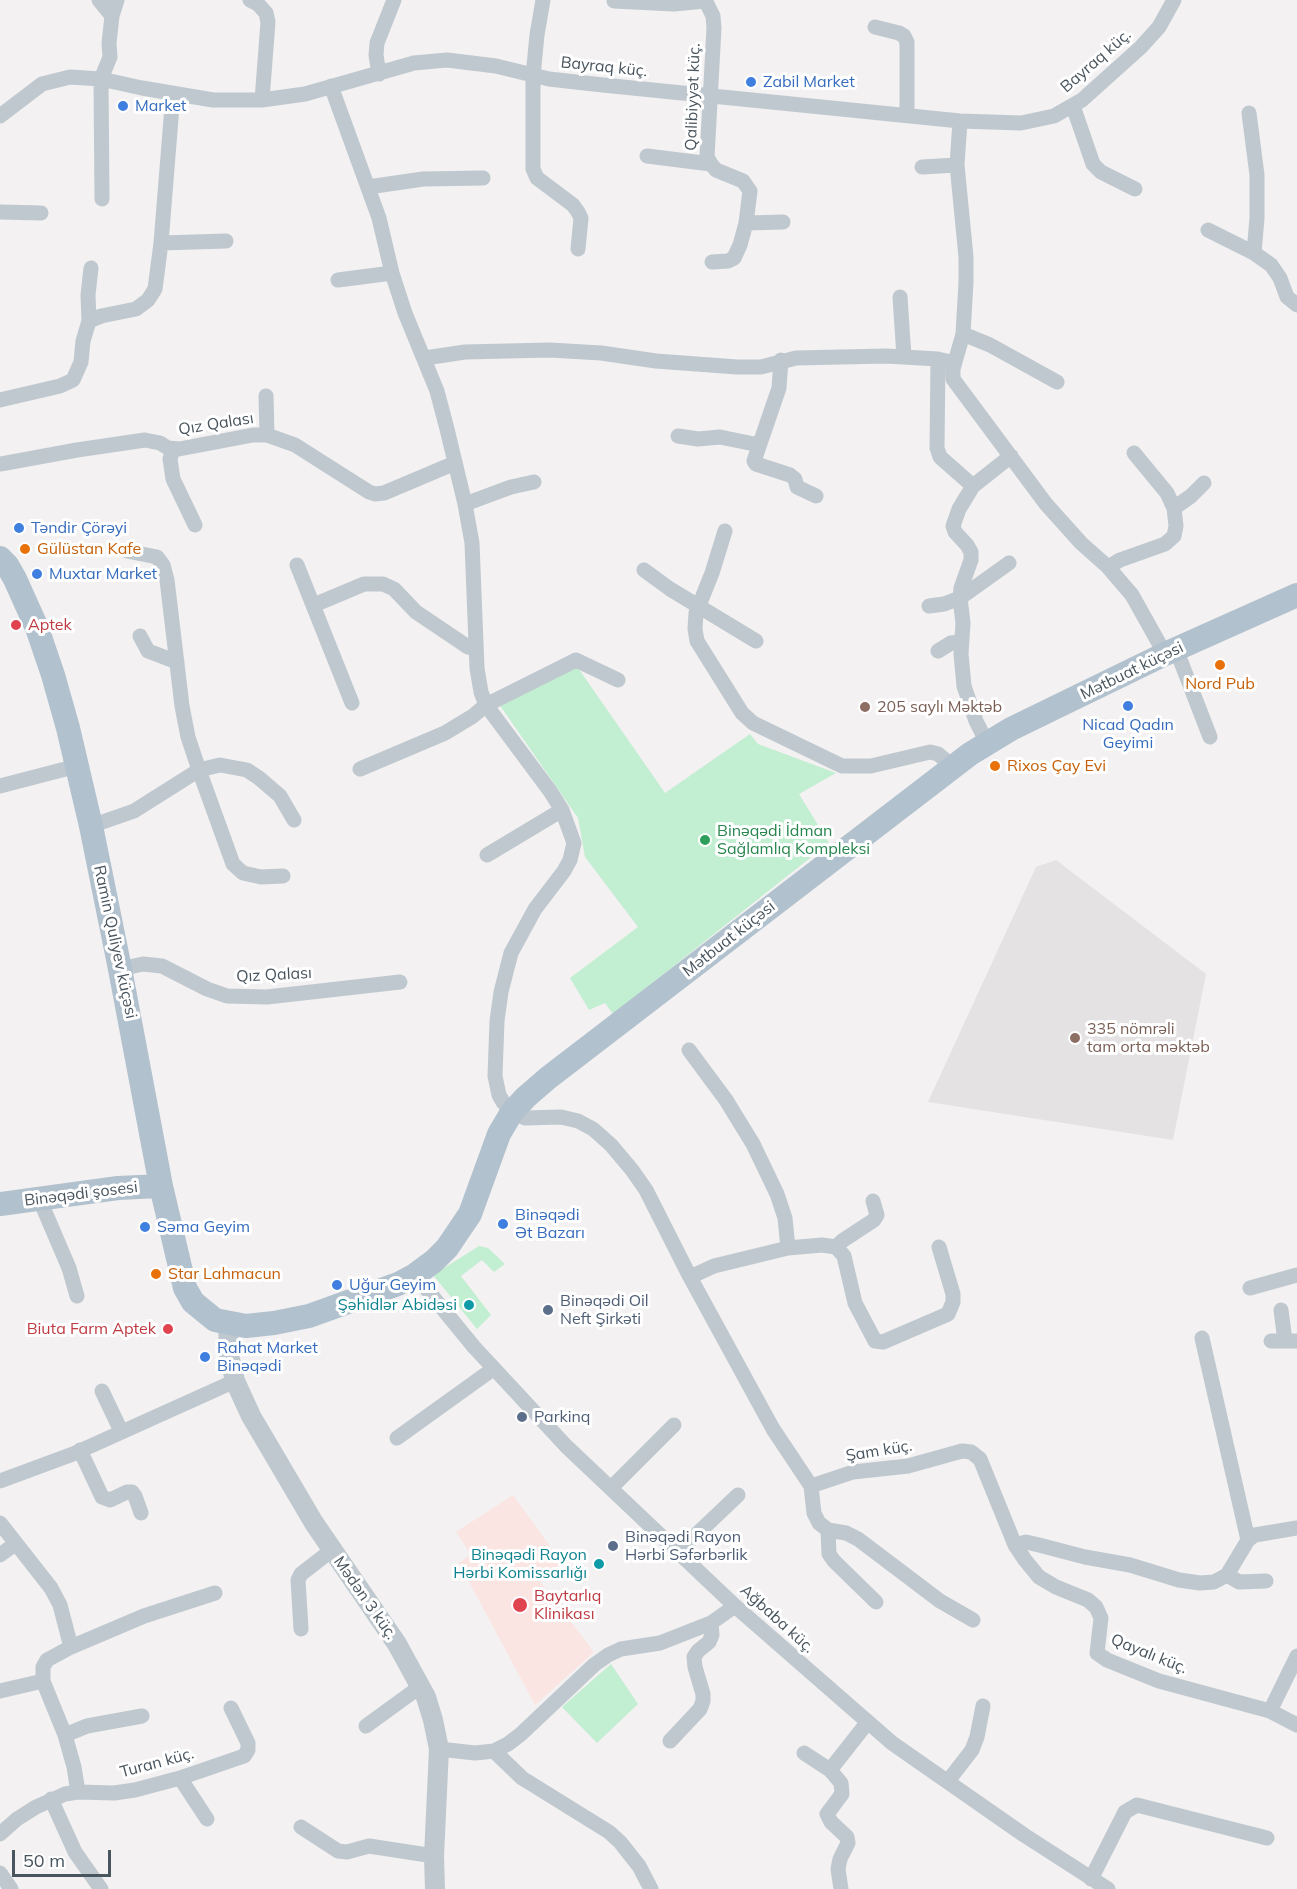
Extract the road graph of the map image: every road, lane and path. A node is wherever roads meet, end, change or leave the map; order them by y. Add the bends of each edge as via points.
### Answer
1 (99, 0) edge
2 (117, 0) edge
3 (250, 0) edge
4 (394, 0) edge
5 (543, 0) edge
6 (705, 0) edge
7 (1174, 0) edge
8 (614, 1) edge
9 (112, 16) junction
10 (875, 27) dead end
11 (379, 74) junction
12 (533, 76) junction
13 (101, 79) junction
14 (331, 87) junction
15 (173, 94) junction
16 (710, 95) junction
17 (262, 100) junction
18 (1073, 106) junction
19 (1248, 113) dead end
20 (0, 116) edge
21 (907, 116) junction
22 (960, 121) junction
23 (647, 156) dead end
24 (711, 164) junction
25 (957, 165) junction
26 (922, 168) dead end
27 (483, 178) dead end
28 (368, 187) junction
29 (1135, 189) dead end
30 (102, 199) dead end
31 (0, 212) edge
32 (41, 213) dead end
33 (783, 222) dead end
34 (746, 223) junction
35 (1208, 230) dead end
36 (226, 241) dead end
37 (161, 243) junction
38 (578, 249) dead end
39 (1254, 253) junction
40 (712, 262) dead end
41 (91, 268) dead end
42 (392, 273) junction
43 (338, 280) dead end
44 (900, 297) dead end
45 (1297, 305) edge
46 (89, 321) junction
47 (963, 334) junction
48 (904, 357) junction
49 (425, 358) junction
50 (938, 359) junction
51 (781, 360) junction
52 (954, 363) junction
53 (1057, 382) dead end
54 (266, 396) dead end
55 (0, 400) edge
56 (267, 435) junction
57 (678, 436) dead end
58 (759, 445) junction
59 (173, 449) junction
60 (1134, 453) dead end
61 (1011, 456) junction
62 (455, 463) junction
63 (0, 464) edge
64 (534, 482) dead end
65 (1204, 483) dead end
66 (973, 486) junction
67 (816, 496) dead end
68 (465, 504) junction
69 (1174, 508) junction
70 (195, 525) dead end
71 (724, 531) dead end
72 (127, 552) dead end
73 (1009, 563) dead end
74 (297, 565) dead end
75 (4, 567) edge
76 (1108, 567) junction
77 (645, 570) dead end
78 (1297, 595) edge
79 (960, 598) junction
80 (314, 605) junction
81 (698, 606) junction
82 (929, 606) dead end
83 (140, 636) dead end
84 (756, 641) dead end
85 (960, 642) junction
86 (476, 648) junction
87 (938, 651) dead end
88 (1171, 651) junction
89 (177, 662) junction
90 (618, 680) dead end
91 (352, 703) dead end
92 (486, 705) junction
93 (1210, 737) dead end
94 (987, 743) junction
95 (77, 766) junction
96 (952, 766) junction
97 (360, 769) dead end
98 (199, 770) junction
99 (0, 786) edge
100 (561, 810) junction
101 (294, 820) dead end
102 (91, 826) junction
103 (486, 855) dead end
104 (283, 876) dead end
105 (120, 969) junction
106 (400, 982) dead end
107 (689, 1050) dead end
108 (512, 1112) junction
109 (161, 1186) junction
110 (39, 1198) junction
111 (873, 1201) dead end
112 (0, 1204) edge
113 (836, 1247) junction
114 (939, 1247) dead end
115 (788, 1248) junction
116 (415, 1275) junction
117 (1297, 1275) edge
118 (690, 1276) junction
119 (1250, 1288) dead end
120 (77, 1296) dead end
121 (1281, 1310) dead end
122 (228, 1324) junction
123 (1202, 1338) dead end
124 (1284, 1341) edge
125 (493, 1369) junction
126 (235, 1381) junction
127 (102, 1391) dead end
128 (674, 1425) dead end
129 (121, 1431) junction
130 (397, 1438) dead end
131 (80, 1450) junction
132 (0, 1481) edge
133 (811, 1486) junction
134 (611, 1488) junction
135 (738, 1495) dead end
136 (141, 1513) dead end
137 (0, 1523) edge
138 (1297, 1528) edge
139 (828, 1530) junction
140 (1248, 1540) junction
141 (15, 1544) junction
142 (1015, 1545) junction
143 (332, 1550) junction
144 (678, 1553) junction
145 (0, 1555) edge
146 (1227, 1575) junction
147 (1266, 1581) dead end
148 (215, 1593) dead end
149 (876, 1602) dead end
150 (735, 1606) junction
151 (973, 1620) dead end
152 (711, 1623) junction
153 (301, 1629) dead end
154 (71, 1647) junction
155 (1297, 1656) edge
156 (43, 1681) junction
157 (421, 1686) junction
158 (0, 1691) edge
159 (983, 1706) dead end
160 (231, 1708) dead end
161 (1270, 1711) junction
162 (141, 1716) dead end
163 (867, 1723) junction
164 (1297, 1725) edge
165 (366, 1726) dead end
166 (64, 1735) junction
167 (670, 1741) dead end
168 (439, 1749) junction
169 (494, 1751) junction
170 (804, 1753) dead end
171 (830, 1770) junction
172 (180, 1778) junction
173 (948, 1781) junction
174 (78, 1792) junction
175 (51, 1799) junction
176 (207, 1819) dead end
177 (302, 1827) dead end
178 (0, 1834) edge
179 (1267, 1838) dead end
180 (434, 1856) junction
181 (0, 1873) edge
182 (1091, 1879) junction
183 (11, 1889) edge
184 (101, 1889) edge
185 (435, 1889) edge
186 (651, 1889) edge
187 (841, 1889) edge
188 (1108, 1889) edge

1 - 9 street
2 - 9 street
3 - 17 street via 267,13
4 - 11 street via 377,43
5 - 12 street
6 - 8 street via 674,4
6 - 16 street, Qalibiyyət küç. via 714,28
7 - 18 street, Bayraq küç. via 1159,27 1141,47
9 - 13 street via 110,57
10 - 21 street via 899,33 907,42
11 - 12 street, Bayraq küç. via 414,63 447,60 496,66
11 - 14 street, Bayraq küç.
12 - 16 street, Bayraq küç.
12 - 38 street via 533,169 543,184 578,212
13 - 15 street, Bayraq küç.
13 - 20 street, Bayraq küç. via 70,77 42,84
13 - 30 street
14 - 17 street, Bayraq küç.
14 - 28 street
15 - 17 street, Bayraq küç. via 213,100
15 - 37 street
16 - 21 street, Bayraq küç.
16 - 24 street, Qalibiyyət küç. via 707,157
18 - 22 street, Bayraq küç. via 1054,116 1021,123
18 - 29 street via 1093,164
19 - 39 street via 1257,175
21 - 22 street, Bayraq küç.
22 - 25 street
23 - 24 street
24 - 34 street, Qalibiyyət küç. via 747,184 750,191
25 - 26 street
25 - 47 street via 966,257
27 - 28 street via 423,179
28 - 42 street
31 - 32 street
33 - 34 street
34 - 40 street, Qalibiyyət küç. via 734,258
35 - 39 street
36 - 37 street
37 - 46 street via 155,290 148,300 136,309
39 - 45 street via 1276,270 1287,297
41 - 46 street
42 - 43 street
42 - 49 street
44 - 48 street
46 - 55 street via 81,362 73,380
47 - 52 street
47 - 53 street
48 - 50 street
48 - 51 street
49 - 51 street via 465,352 550,350 737,367 761,367
49 - 62 street
50 - 52 street
50 - 66 street via 937,448 944,461
51 - 58 street via 779,388
52 - 61 street via 952,374 958,386
54 - 56 street
56 - 59 street, Qız Qalası
56 - 62 street, Qız Qalası via 295,445 375,494
57 - 58 street via 720,437
58 - 67 street via 754,457 756,464 790,474 797,487
59 - 63 street, Qız Qalası via 145,440
59 - 70 street via 173,479
60 - 69 street via 1167,493
61 - 66 street
61 - 76 street via 1064,525
62 - 68 street
64 - 68 street
65 - 69 street
66 - 79 street via 958,509 953,526 971,552
68 - 86 street via 474,569
69 - 76 street via 1174,536 1165,544
71 - 81 street
72 - 89 street via 156,557 163,565
73 - 79 street
74 - 80 street
75 - 95 main road, Ramin Quliyev küçəsi via 37,628
76 - 88 street
77 - 81 street
78 - 88 main road, Mətbuat küçəsi
79 - 82 street
79 - 85 street
80 - 86 street via 364,584 383,584 394,589 416,612
80 - 91 street
81 - 84 street
81 - 96 street via 697,641 729,694 753,723 842,766 871,765 930,752
83 - 89 street via 148,651
85 - 87 street
85 - 94 street via 964,686
86 - 92 street via 478,682
88 - 93 street
88 - 94 main road, Mətbuat küçəsi
89 - 98 street via 188,736
90 - 92 street via 576,660
92 - 97 street via 445,733
92 - 100 street
94 - 96 main road, Mətbuat küçəsi
95 - 99 street
95 - 102 main road, Ramin Quliyev küçəsi
96 - 108 main road, Mətbuat küçəsi via 548,1078
98 - 101 street via 220,765 247,770 280,796
98 - 102 street via 134,811
98 - 104 street via 233,864 243,873
100 - 103 street
100 - 108 street via 574,843 570,860 535,909 511,953 501,992 495,1076 499,1095
102 - 105 main road, Ramin Quliyev küçəsi
105 - 106 street, Qız Qalası via 143,964 162,966 227,996 267,997
105 - 109 main road, Ramin Quliyev küçəsi
107 - 115 street via 753,1144 777,1194 785,1218
108 - 116 main road, Mətbuat küçəsi via 499,1134 470,1214 447,1248
108 - 118 street via 525,1118 561,1117 578,1121 611,1145 646,1190
109 - 110 main road, Binəqədi şosesi
109 - 122 main road, Ramin Quliyev küçəsi via 185,1288 204,1313
110 - 112 main road, Binəqədi şosesi
110 - 120 street
111 - 113 street via 877,1215 874,1220
113 - 114 street via 844,1256 855,1303 874,1341 882,1342 948,1314 953,1294
113 - 115 street
115 - 118 street via 714,1266
116 - 122 main road, Mətbuat küçəsi via 302,1318 254,1326
116 - 125 street, Ağbaba küç.
117 - 119 street
118 - 133 street via 772,1429
121 - 124 street
122 - 126 street, Mədən 3 küç. via 227,1344
123 - 140 street
125 - 130 street
125 - 134 street, Ağbaba küç.
126 - 129 street
126 - 143 street, Mədən 3 küç. via 257,1426
127 - 129 street
128 - 134 street
129 - 131 street
131 - 132 street
131 - 136 street via 102,1497 110,1500 132,1492
133 - 139 street via 814,1513
133 - 142 street, Şam küç. via 853,1472 908,1466 971,1452 980,1460
134 - 144 street, Ağbaba küç.
135 - 144 street
137 - 141 street
138 - 140 street via 1255,1535
139 - 149 street via 829,1554
139 - 151 street via 858,1539
140 - 146 street
141 - 145 street
141 - 154 street via 51,1588 60,1605
142 - 146 street via 1026,1542 1200,1583 1214,1582
142 - 161 street, Qayalı küç. via 1039,1577 1096,1607 1101,1618 1097,1653 1107,1660 1159,1681
143 - 153 street via 298,1580
143 - 157 street, Mədən 3 küç.
144 - 150 street, Ağbaba küç.
146 - 147 street via 1239,1582
148 - 154 street via 144,1616
150 - 152 street
150 - 163 street, Ağbaba küç.
152 - 167 street via 709,1642 694,1657 703,1701
152 - 169 street via 660,1643 608,1655 521,1734
154 - 156 street via 47,1660
155 - 161 street
156 - 158 street
156 - 166 street
157 - 165 street
157 - 168 street, Mədən 3 küç.
159 - 173 street via 972,1750
160 - 172 street, Turan küç. via 248,1743 244,1756
161 - 164 street, Qayalı küç.
162 - 166 street via 87,1726
163 - 171 street
163 - 173 street, Ağbaba küç.
166 - 174 street
168 - 169 street via 474,1754
168 - 180 street, Mədən 3 küç.
169 - 186 street via 522,1778 609,1832 639,1866
170 - 171 street
171 - 187 street via 843,1788 827,1814 847,1837 838,1869
172 - 174 street, Turan küç. via 114,1793
172 - 176 street
173 - 182 street, Ağbaba küç.
174 - 175 street, Turan küç.
175 - 178 street, Turan küç.
175 - 184 street via 75,1852
177 - 180 street via 338,1851 369,1846
179 - 182 street via 1137,1805 1125,1812
180 - 185 street, Mədən 3 küç.
181 - 183 street
182 - 188 street, Ağbaba küç.

